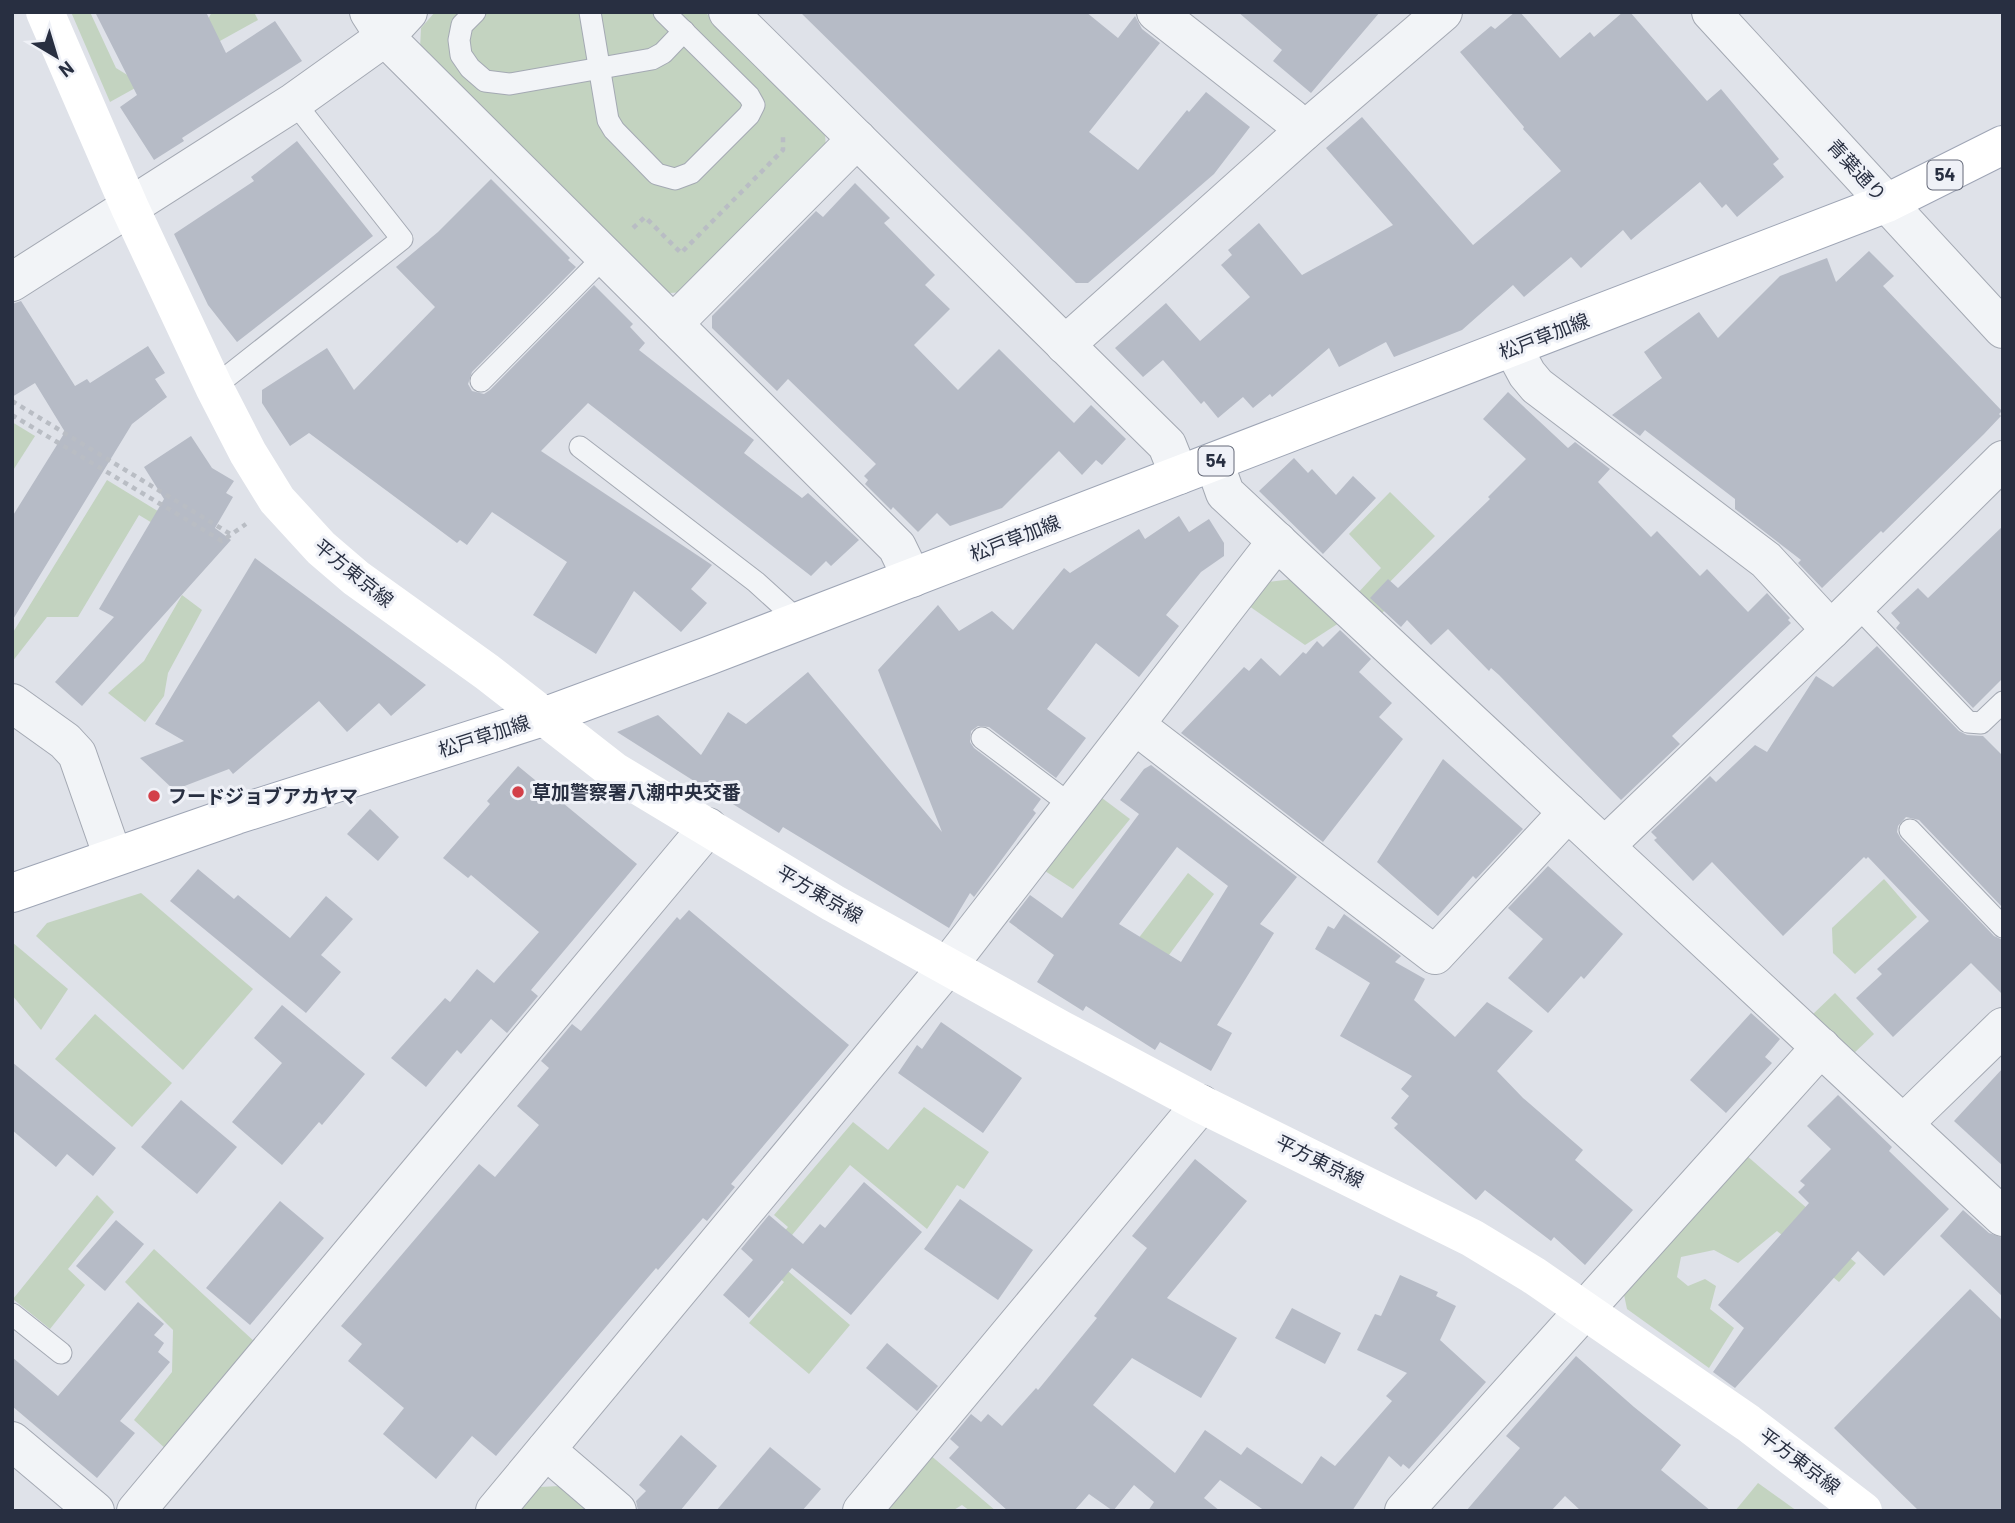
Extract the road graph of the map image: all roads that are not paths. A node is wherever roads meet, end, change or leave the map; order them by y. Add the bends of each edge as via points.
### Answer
1 (45, 12) edge
2 (475, 12) edge
3 (590, 12) edge
4 (664, 12) edge
5 (728, 12) edge
6 (1156, 12) edge
7 (1443, 12) edge
8 (1710, 12) edge
9 (387, 20) edge
10 (684, 32) junction
11 (599, 68) junction
12 (485, 81) junction
13 (294, 102) junction
14 (457, 109) junction
15 (1303, 132) junction
16 (857, 139) junction
17 (2003, 145) edge
18 (1887, 203) junction
19 (130, 208) junction
20 (605, 256) junction
21 (12, 282) edge
22 (673, 324) junction
23 (2003, 329) edge
24 (1065, 345) junction
25 (1513, 348) junction
26 (481, 381) dead end
27 (214, 387) junction
28 (580, 447) dead end
29 (2003, 460) edge
30 (1214, 462) junction
31 (1179, 475) junction
32 (1277, 541) junction
33 (912, 578) junction
34 (1844, 618) junction
35 (799, 621) junction
36 (2003, 702) edge
37 (12, 703) edge
38 (543, 717) junction
39 (1135, 725) junction
40 (982, 738) dead end
41 (1072, 806) junction
42 (1568, 812) junction
43 (708, 827) junction
44 (1910, 830) dead end
45 (1605, 846) junction
46 (113, 857) junction
47 (12, 893) edge
48 (2003, 926) edge
49 (947, 967) junction
50 (2003, 1027) edge
51 (1821, 1047) junction
52 (1201, 1104) junction
53 (1903, 1124) junction
54 (2003, 1217) edge
55 (1585, 1310) junction
56 (12, 1314) edge
57 (61, 1353) dead end
58 (12, 1441) edge
59 (546, 1450) junction
60 (1405, 1510) edge
61 (95, 1511) edge
62 (136, 1511) edge
63 (495, 1511) edge
64 (617, 1511) edge
65 (862, 1511) edge
66 (1863, 1511) edge

1 - 19 main road, 平方東京線
2 - 12 lane via 463,25 461,55
3 - 11 lane
4 - 10 lane
5 - 16 street
6 - 15 street
7 - 15 street
8 - 18 street, 青葉通り
9 - 13 street
9 - 14 street
10 - 11 lane via 652,59
10 - 11 lane via 754,105 691,173 675,179 657,174 614,130
11 - 12 lane via 510,84
12 - 14 lane
13 - 19 street
13 - 27 lane via 402,239
14 - 20 street
15 - 24 street
16 - 22 street
16 - 24 street
17 - 18 main road, 松戸草加線 / 54
18 - 23 street, 青葉通り
18 - 25 main road, 松戸草加線 / 54
19 - 21 street
19 - 27 main road, 平方東京線
20 - 22 street
20 - 26 lane
22 - 33 street via 897,547
24 - 31 street via 1167,445
25 - 30 main road, 松戸草加線 / 54
25 - 34 street via 1537,386
27 - 38 main road, 平方東京線 via 277,500 321,548
28 - 35 lane via 756,582
29 - 34 street
30 - 31 main road, 松戸草加線 / 54
30 - 32 street via 1225,493
31 - 33 main road, 松戸草加線 / 54
32 - 39 street
32 - 42 street
33 - 35 main road, 松戸草加線 / 54
34 - 36 lane via 1968,722 1982,723
34 - 45 street
35 - 38 main road, 松戸草加線 / 54
37 - 46 street via 77,754
38 - 43 main road, 平方東京線 via 614,771
38 - 46 main road, 松戸草加線 / 54
39 - 41 street
39 - 42 street via 1435,956
40 - 41 lane
41 - 49 street
42 - 45 street
43 - 49 main road, 平方東京線
43 - 62 street
44 - 48 lane
45 - 51 street
46 - 47 main road, 松戸草加線 / 54
49 - 52 main road, 平方東京線
49 - 59 street
50 - 53 street
51 - 53 street
51 - 55 street
52 - 55 main road, 平方東京線 via 1472,1238
52 - 65 street
53 - 54 street
55 - 60 street
55 - 66 main road, 平方東京線 via 1748,1423
56 - 57 lane
58 - 61 street
59 - 63 street
59 - 64 street

